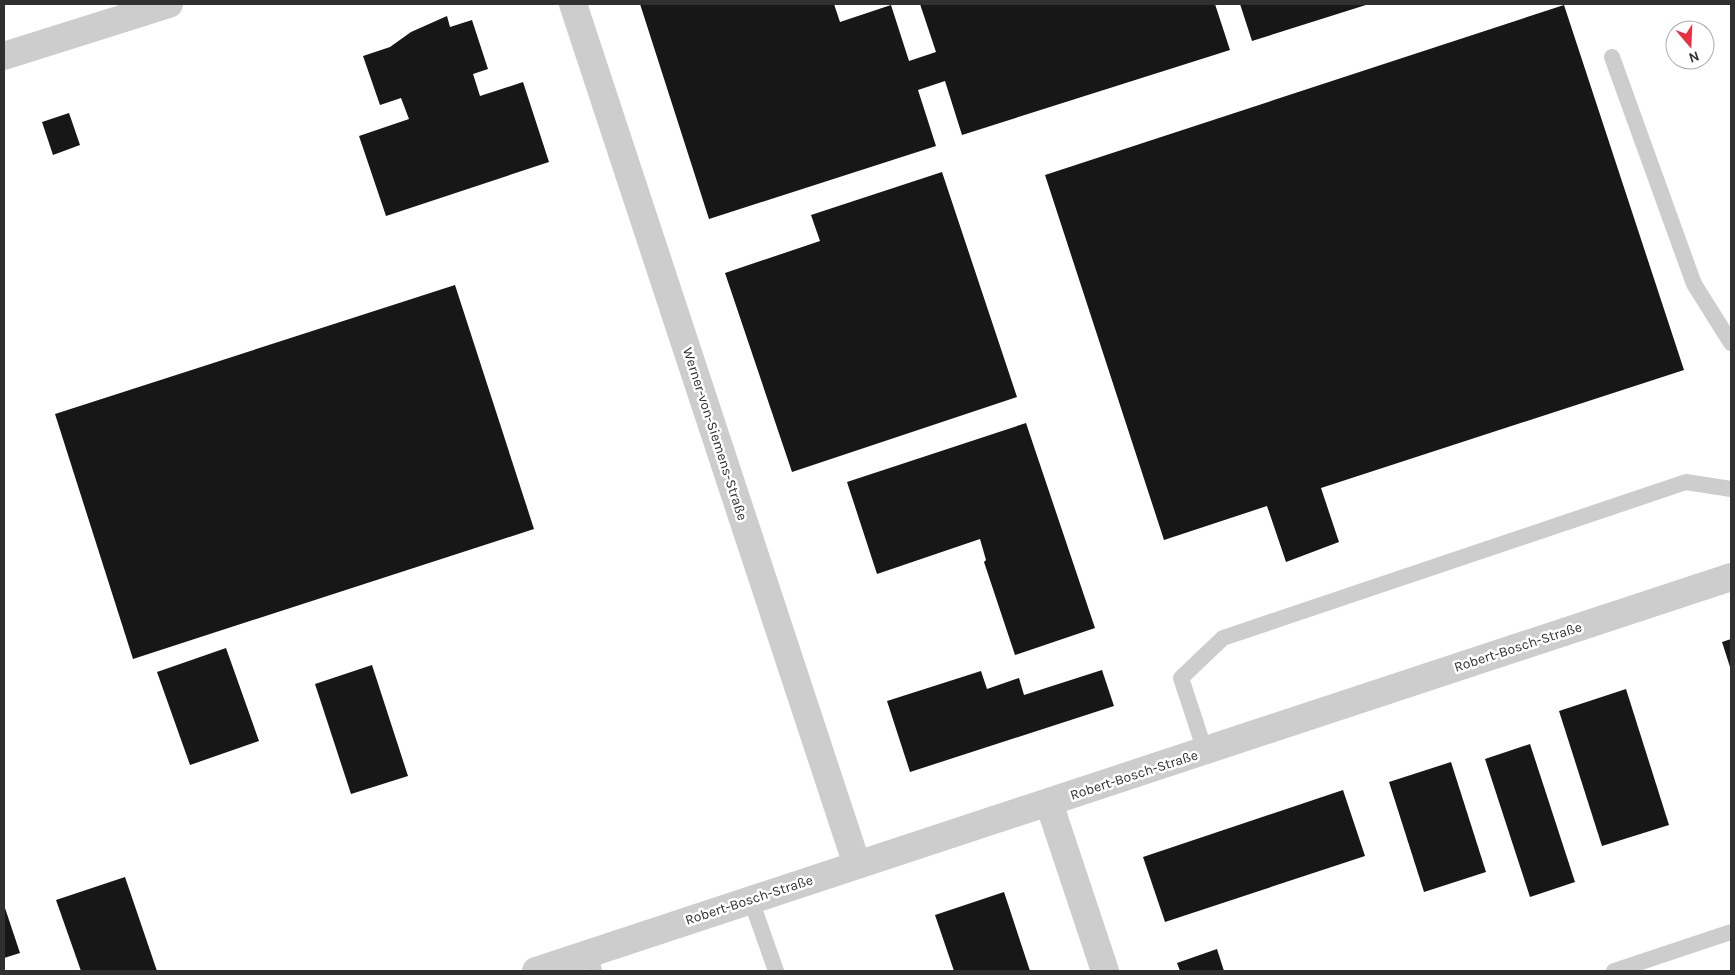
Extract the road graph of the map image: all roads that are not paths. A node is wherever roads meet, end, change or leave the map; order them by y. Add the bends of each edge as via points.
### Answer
1 (169, 4) edge
2 (573, 4) edge
3 (4, 56) edge
4 (1612, 57) dead end
5 (1731, 344) edge
6 (1731, 489) edge
7 (1731, 577) edge
8 (1205, 751) junction
9 (1050, 803) junction
10 (856, 865) junction
11 (751, 900) junction
12 (1731, 932) edge
13 (592, 962) edge
14 (536, 971) edge
15 (776, 971) edge
16 (1104, 971) edge
17 (1614, 971) edge

1 - 3 street
2 - 10 street, Werner-von-Siemens-Straße
4 - 5 lane via 1694,284
6 - 8 lane via 1686,482 1223,638 1181,678
7 - 8 street, Robert-Bosch-Straße
8 - 9 street, Robert-Bosch-Straße
9 - 10 street, Robert-Bosch-Straße
9 - 16 street
10 - 11 street, Robert-Bosch-Straße
11 - 13 street, Robert-Bosch-Straße
11 - 15 lane
12 - 17 lane
13 - 14 street, Robert-Bosch-Straße

